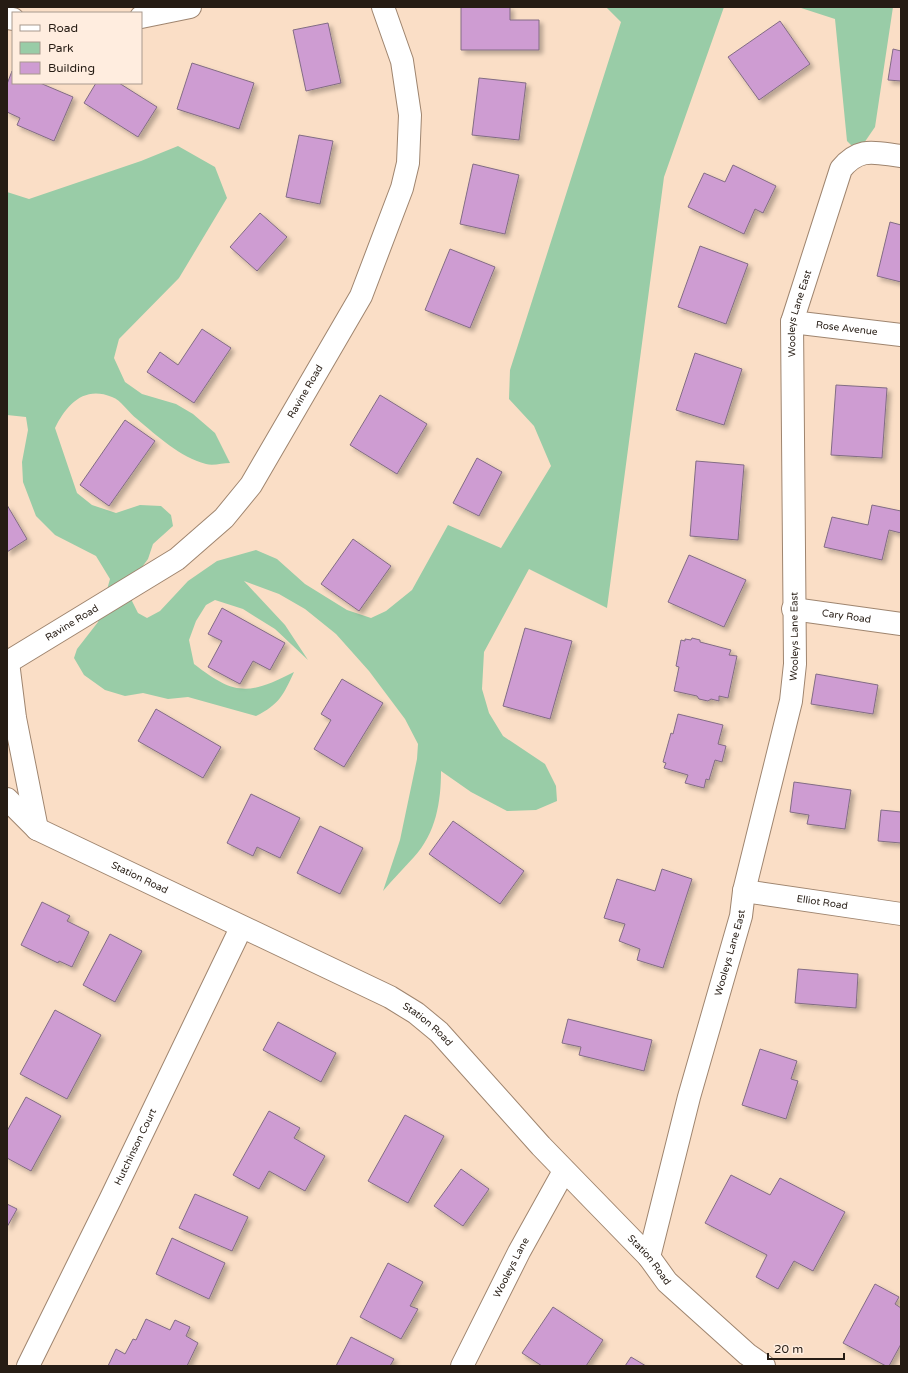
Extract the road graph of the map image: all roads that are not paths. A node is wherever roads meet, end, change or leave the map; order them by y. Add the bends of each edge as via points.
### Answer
1 (190, 7) edge
2 (382, 7) edge
3 (142, 14) edge
4 (901, 156) edge
5 (792, 322) junction
6 (901, 334) edge
7 (793, 609) junction
8 (901, 624) edge
9 (8, 662) edge
10 (7, 799) edge
11 (37, 829) junction
12 (744, 891) junction
13 (901, 914) edge
14 (241, 928) junction
15 (564, 1171) junction
16 (649, 1257) junction
17 (28, 1366) edge
18 (462, 1366) edge
19 (764, 1366) edge

1 - 3 street
2 - 9 street, Ravine Road via 402,61 410,115 408,163 402,188 361,296 250,485 224,518 177,559
4 - 5 street, Wooleys Lane East via 866,152 853,157 841,169
5 - 6 street, Rose Avenue
5 - 7 street, Wooleys Lane East
7 - 8 street, Cary Road
7 - 12 street, Wooleys Lane East via 795,664 791,701
9 - 11 street via 15,718
10 - 11 street, Station Road
11 - 14 street, Station Road
12 - 13 street, Elliot Road
12 - 16 street, Wooleys Lane East via 741,916 688,1097
14 - 15 street, Station Road via 390,997 416,1013 439,1032
14 - 17 street, Hutchinson Court
15 - 16 street, Station Road
15 - 18 street, Wooleys Lane via 519,1252
16 - 19 street, Station Road via 667,1282 747,1354

